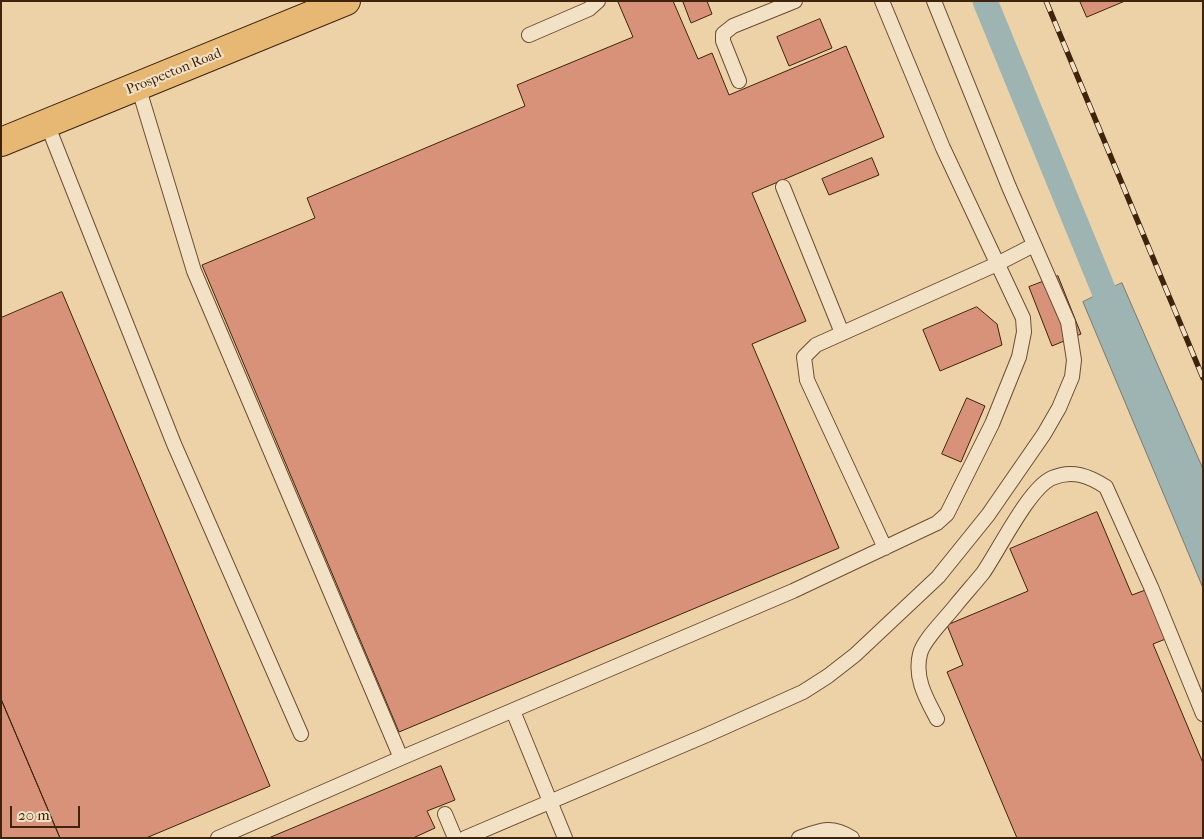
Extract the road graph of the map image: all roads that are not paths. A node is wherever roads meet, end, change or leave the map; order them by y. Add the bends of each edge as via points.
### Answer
1 (346, 1) edge
2 (598, 1) edge
3 (795, 1) edge
4 (882, 1) edge
5 (934, 1) edge
6 (529, 35) dead end
7 (739, 81) dead end
8 (138, 86) junction
9 (47, 124) junction
10 (1, 142) edge
11 (783, 187) dead end
12 (1034, 245) junction
13 (998, 264) junction
14 (842, 333) junction
15 (885, 548) junction
16 (513, 711) junction
17 (1203, 714) edge
18 (937, 719) dead end
19 (301, 734) dead end
20 (401, 758) junction
21 (550, 802) junction
22 (445, 814) dead end
23 (218, 838) edge
24 (455, 838) edge
25 (465, 838) edge
26 (565, 838) edge
27 (799, 838) edge
28 (852, 838) edge

1 - 8 main road, Prospecton Road
2 - 6 lane via 589,9
3 - 7 lane via 733,26 723,34
4 - 13 lane via 943,148
5 - 12 lane
8 - 9 main road, Prospecton Road
8 - 20 lane via 194,271
9 - 10 main road, Prospecton Road
9 - 19 lane via 174,444
11 - 14 lane
12 - 13 lane
12 - 21 lane via 1068,322 1074,360 1072,377 1044,434 988,515 938,577 855,655 803,692
13 - 14 lane
13 - 15 lane via 1023,318 1024,332 1019,357 996,416 943,519
14 - 15 lane via 816,345 804,357 804,367 807,380
15 - 16 lane
16 - 20 lane
16 - 21 lane
17 - 18 lane via 1106,487 1091,477 1074,473 1052,478 1035,491 983,572 920,652 918,668 922,688
20 - 23 lane
21 - 25 lane
21 - 26 lane
22 - 24 lane
27 - 28 lane via 834,829

